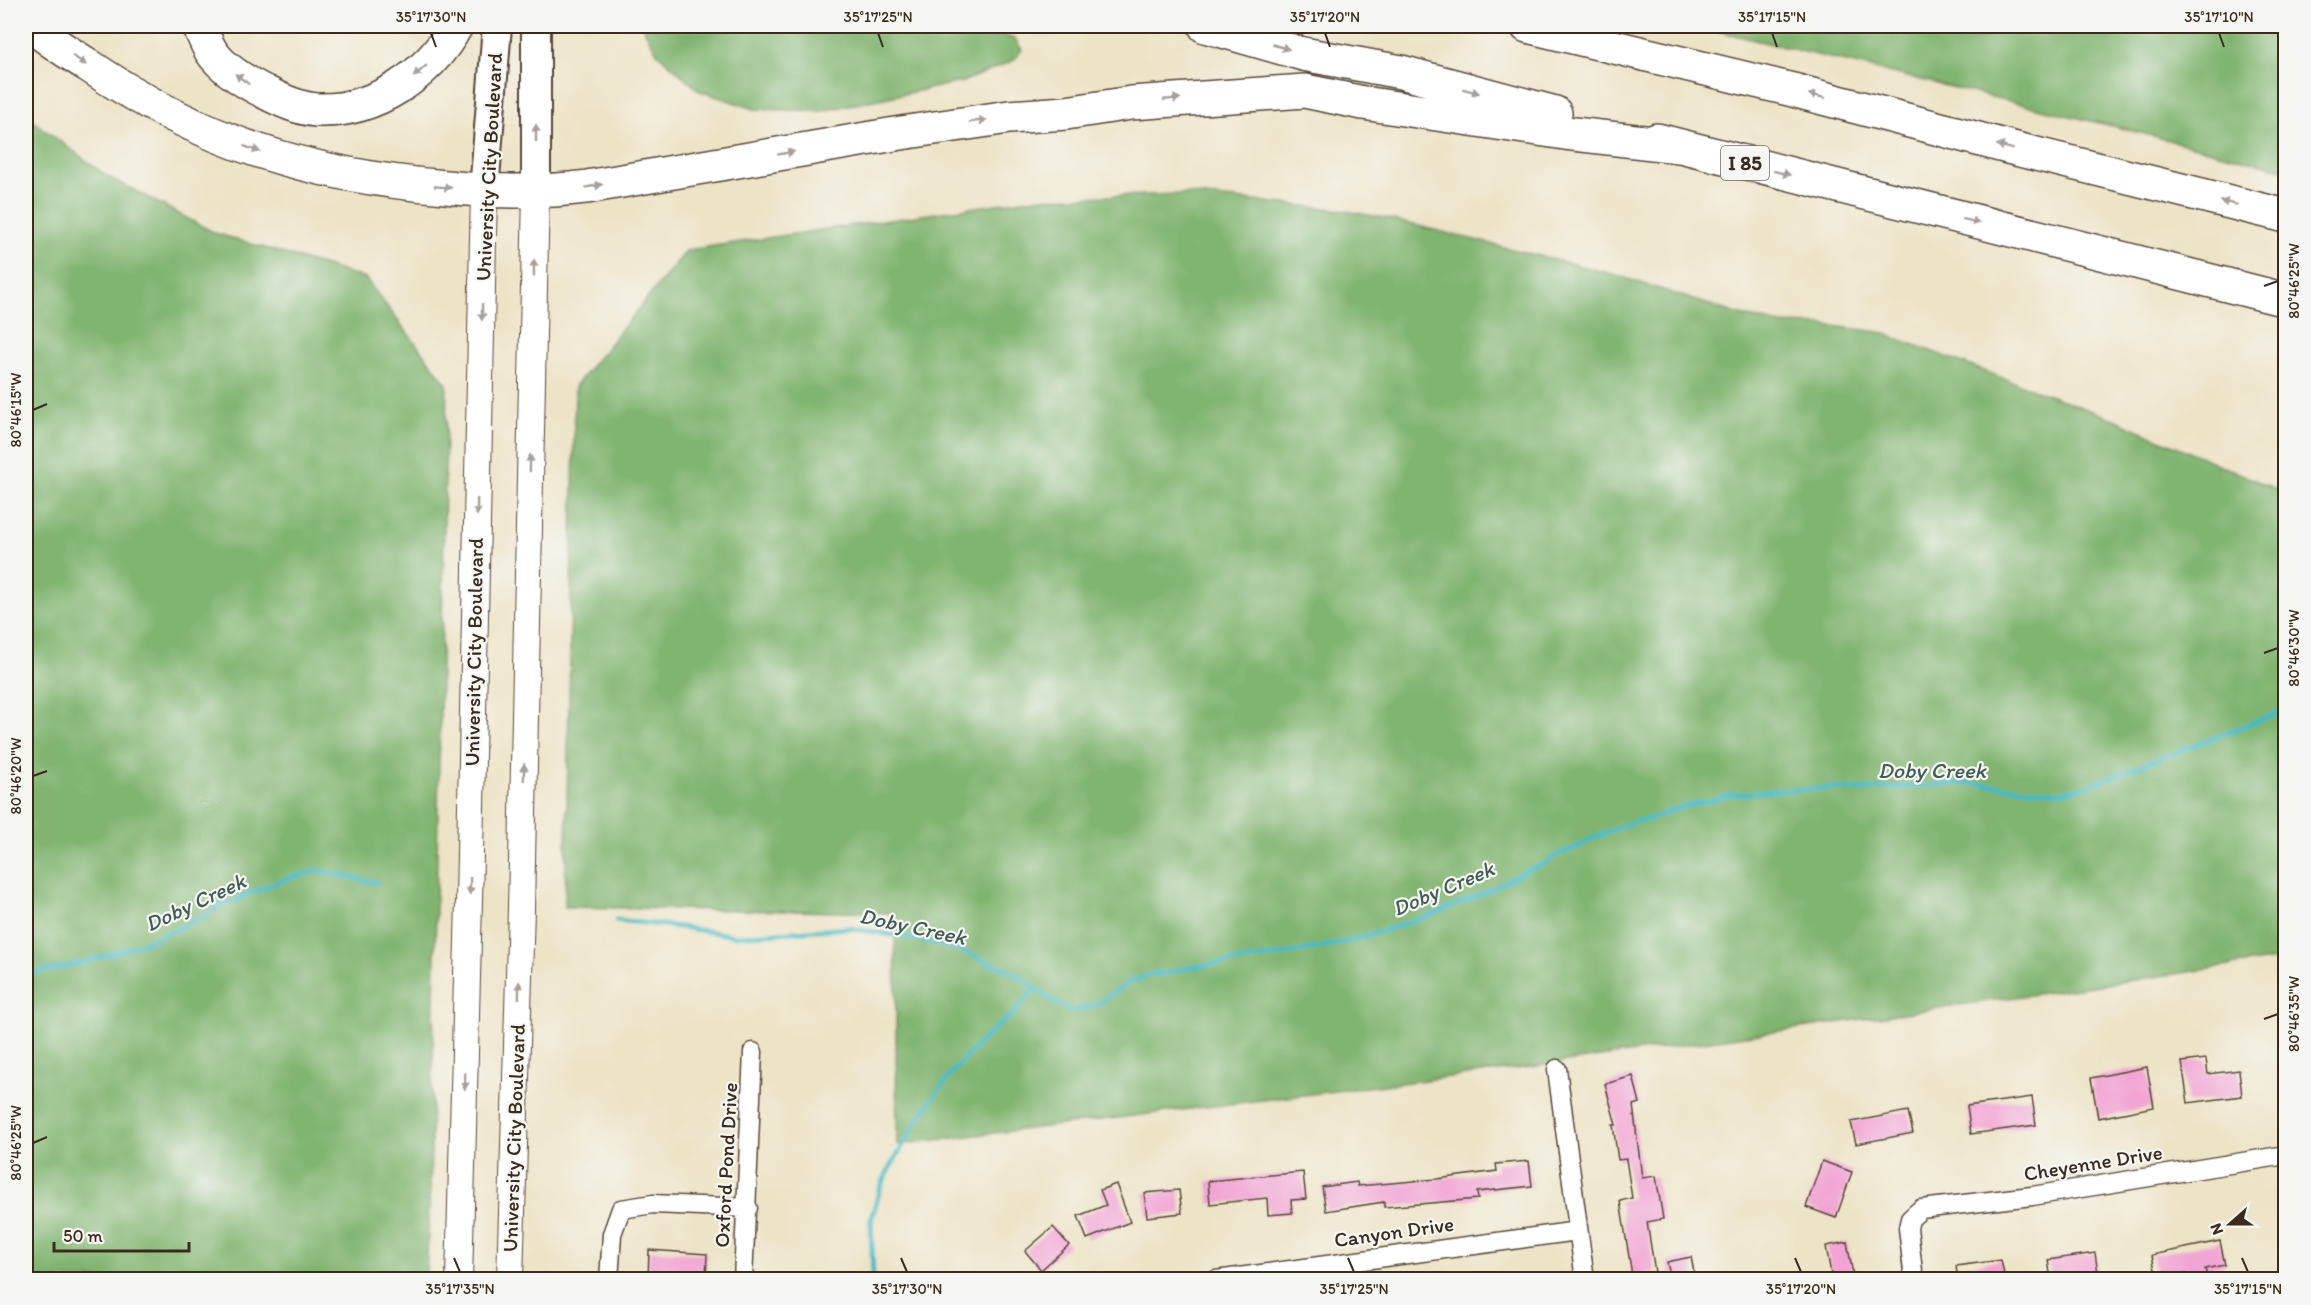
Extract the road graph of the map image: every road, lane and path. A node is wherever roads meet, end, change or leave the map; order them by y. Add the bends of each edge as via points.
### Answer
1 (32, 26) edge
2 (199, 26) edge
3 (456, 26) edge
4 (497, 26) edge
5 (536, 26) edge
6 (1205, 26) edge
7 (1527, 26) edge
8 (1584, 26) edge
9 (1683, 64) junction
10 (1679, 146) junction
11 (484, 191) junction
12 (536, 192) junction
13 (2286, 216) edge
14 (2286, 300) edge
15 (753, 1052) dead end
16 (1557, 1069) dead end
17 (2286, 1155) edge
18 (748, 1208) junction
19 (1578, 1231) junction
20 (459, 1280) edge
21 (510, 1280) edge
22 (609, 1280) edge
23 (743, 1280) edge
24 (1216, 1280) edge
25 (1585, 1280) edge
26 (1914, 1280) edge

1 -> 11 highway via 117,85 234,143 336,172
3 -> 2 highway via 422,71 389,93 351,108 315,110 244,82 211,51
4 - 11 main road, University City Boulevard
12 -> 5 main road, University City Boulevard
6 -> 10 highway, I 85 via 1303,54 1401,72
7 - 9 highway
8 - 9 highway
13 -> 9 highway
12 -> 10 highway via 587,187 1009,117 1131,103 1305,91 1565,133
10 -> 14 highway, I 85
11 - 12 highway
11 -> 20 main road, University City Boulevard
21 -> 12 main road, University City Boulevard
15 - 18 street, Oxford Pond Drive
16 - 19 street
17 - 26 street, Cheyenne Drive via 2032,1196 1921,1209 1910,1219 1908,1228
18 - 22 street via 653,1204 621,1209 612,1234
18 - 23 street, Oxford Pond Drive
19 - 24 street, Canyon Drive
19 - 25 street

